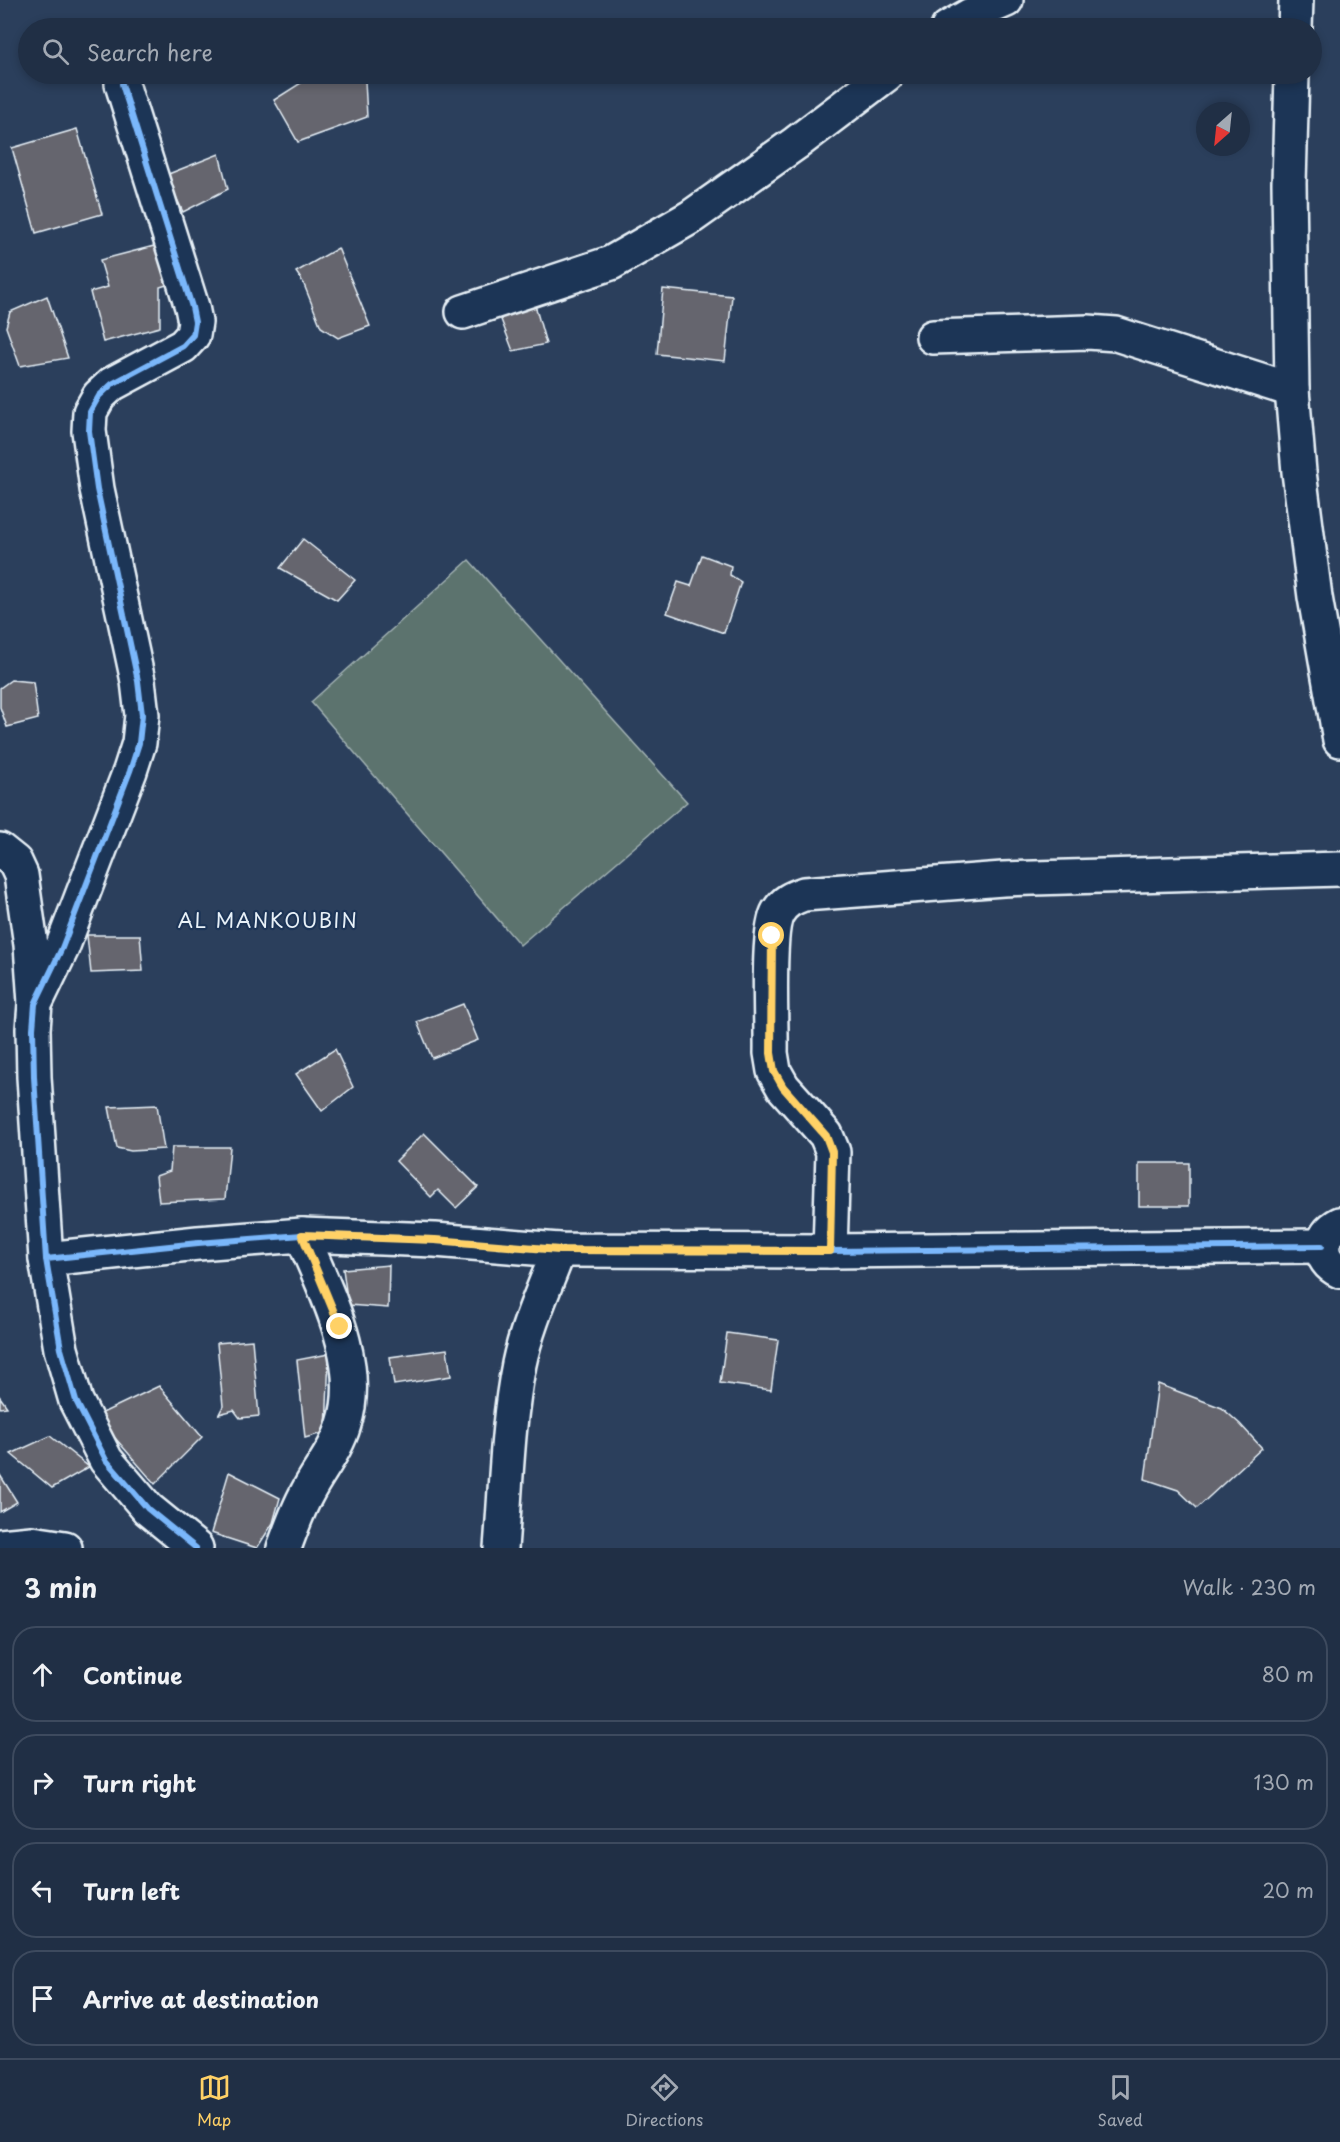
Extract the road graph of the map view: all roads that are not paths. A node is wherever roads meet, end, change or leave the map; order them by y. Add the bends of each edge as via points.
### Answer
1 (1006, 0) edge
2 (1296, 0) edge
3 (966, 18) edge
4 (1295, 18) edge
5 (122, 84) dead end
6 (874, 84) edge
7 (1292, 84) edge
8 (463, 312) dead end
9 (933, 337) dead end
10 (1292, 390) junction
11 (1328, 593) edge
12 (1340, 740) edge
13 (0, 850) edge
14 (1340, 869) edge
15 (36, 1004) junction
16 (302, 1235) junction
17 (1334, 1247) edge
18 (559, 1250) junction
19 (830, 1251) junction
20 (46, 1259) junction
21 (0, 1546) edge
22 (65, 1548) edge
23 (196, 1548) edge
24 (284, 1548) edge
25 (501, 1548) edge

1 - 3 street
2 - 4 street
5 - 15 street via 195,322 193,334 183,346 112,384 90,412 96,489 142,715 130,771 62,948
6 - 8 street via 691,217 610,263
7 - 10 street
9 - 10 street via 1116,334
10 - 11 street via 1299,472
11 - 12 street
13 - 15 street via 15,862 21,875
14 - 19 street via 1003,879 804,894 787,900 777,914 772,936 771,1053 774,1071 783,1087 826,1136 832,1152
15 - 20 street via 34,1077
16 - 18 street
16 - 20 street
16 - 24 street via 340,1327 350,1400 334,1449 294,1518
17 - 19 street
18 - 19 street
18 - 25 street via 519,1363
20 - 23 street via 61,1349 76,1401 106,1460 148,1509
21 - 22 street via 32,1543

